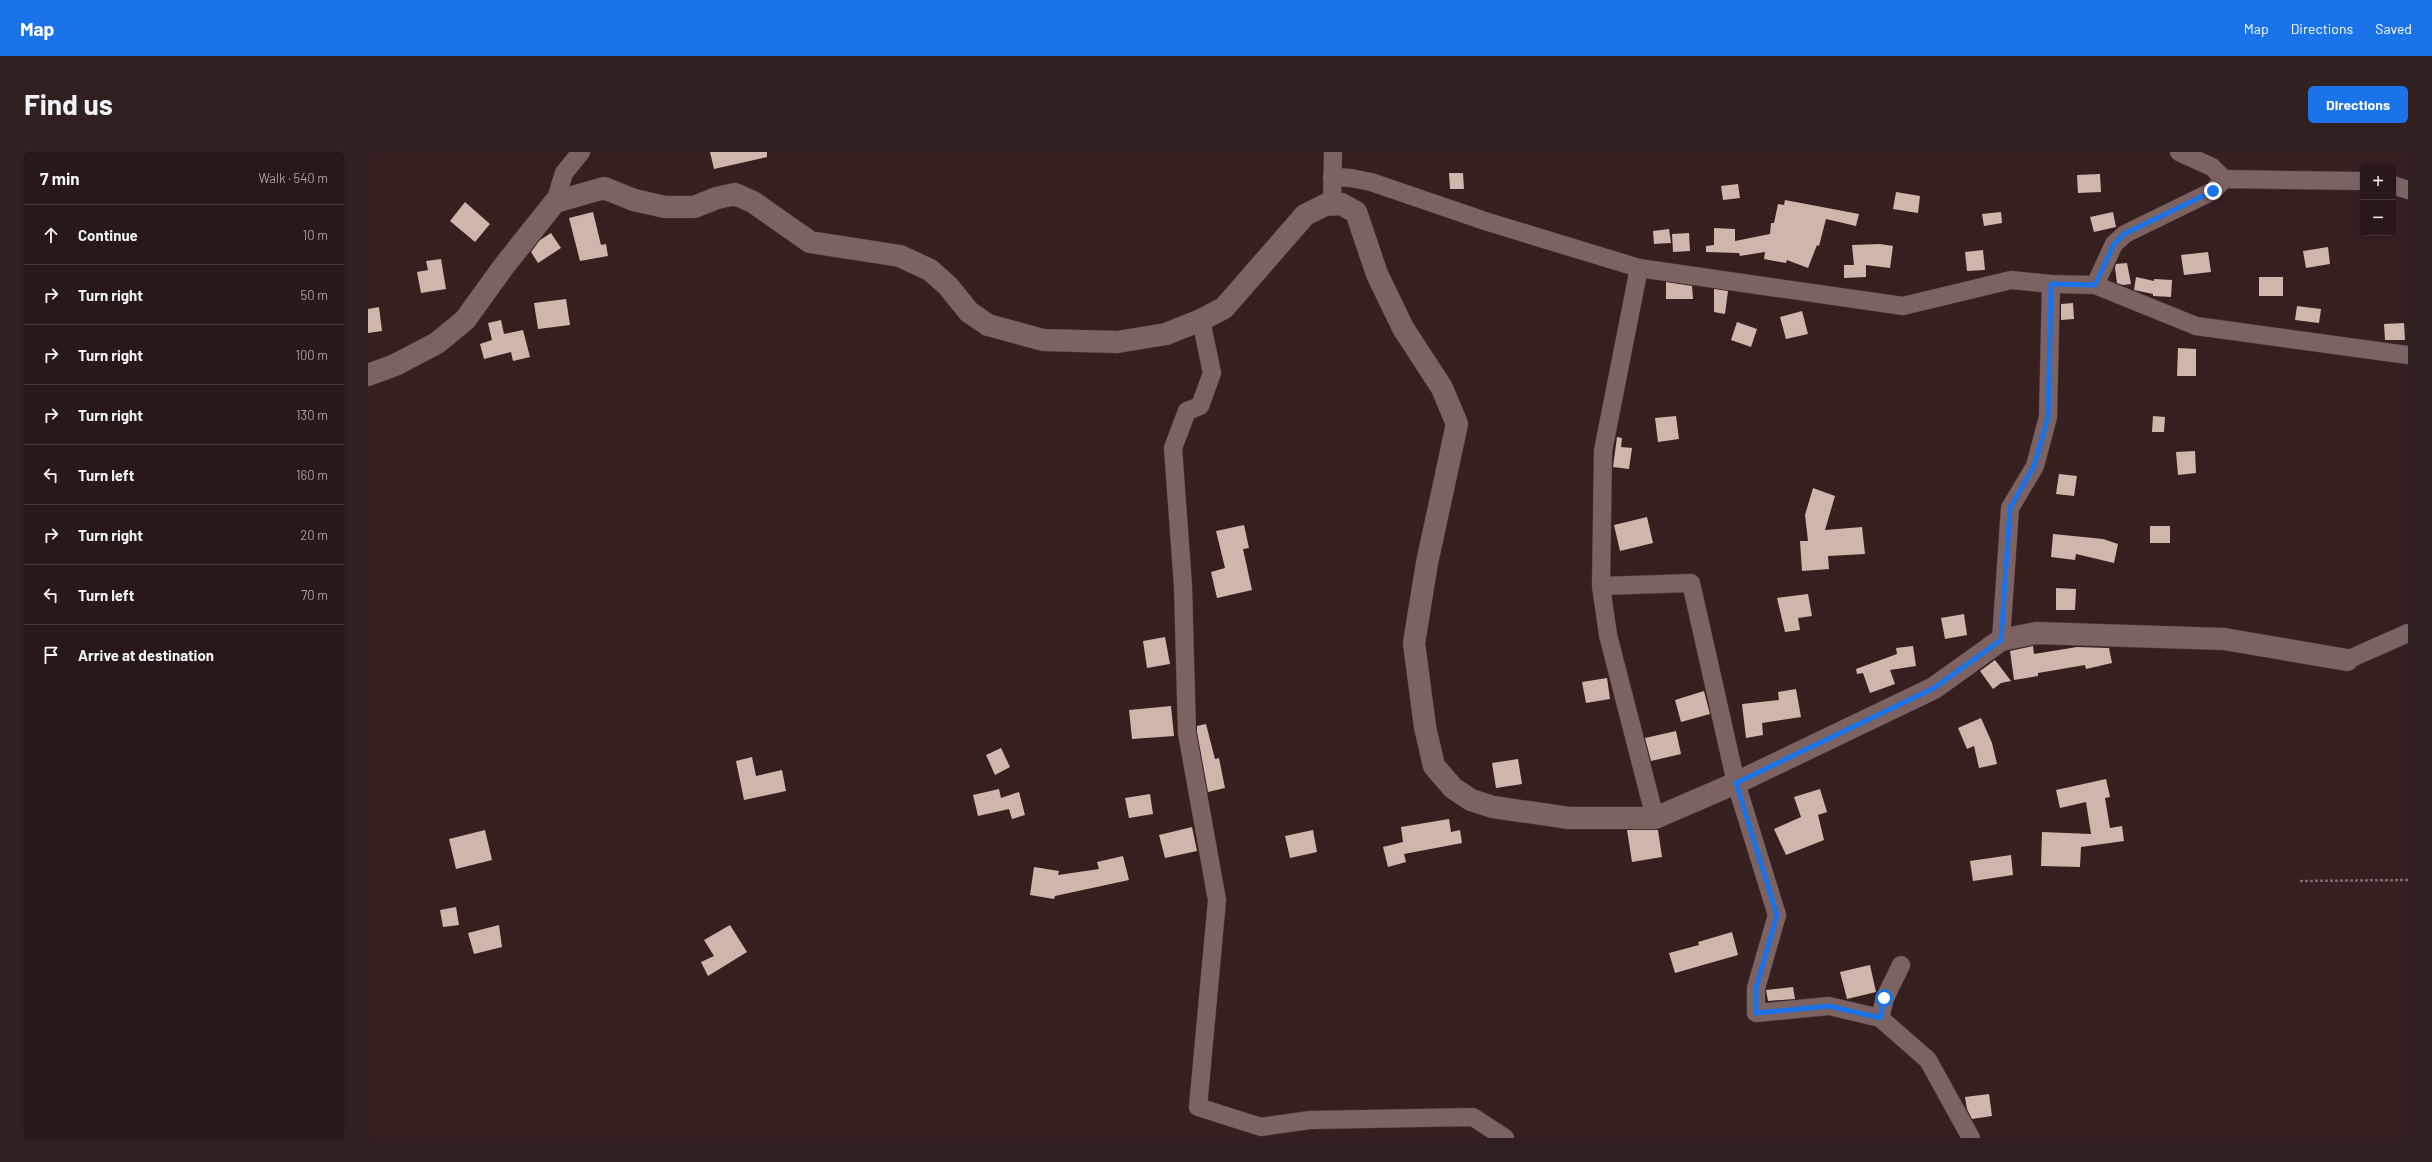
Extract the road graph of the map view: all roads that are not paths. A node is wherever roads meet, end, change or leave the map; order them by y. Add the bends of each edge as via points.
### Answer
1 (581, 152) edge
2 (1333, 152) edge
3 (2179, 152) edge
4 (1332, 178) junction
5 (2224, 179) junction
6 (2360, 180) edge
7 (2396, 186) edge
8 (2408, 190) edge
9 (555, 202) junction
10 (1332, 204) junction
11 (1639, 268) junction
12 (2051, 284) junction
13 (2095, 285) junction
14 (1201, 320) junction
15 (2408, 356) edge
16 (368, 375) edge
17 (1601, 586) junction
18 (2408, 633) edge
19 (2001, 640) junction
20 (2347, 660) joint
21 (1736, 783) junction
22 (1655, 818) junction
23 (1901, 965) dead end
24 (1880, 1018) junction
25 (1505, 1138) edge
26 (1971, 1138) edge

1 - 9 street via 564,173
2 - 4 street
3 - 5 street via 2212,167
4 - 10 street
4 - 11 street via 1371,182 1488,222
5 - 6 street
5 - 13 street via 2213,191 2124,234 2114,244
7 - 8 street
9 - 14 main road via 604,188 634,200 665,206 694,207 735,194 753,202 810,242 900,256 930,270 948,286 969,312 988,325 1043,340 1117,342 1166,334
9 - 16 main road via 465,320 437,343 395,365
10 - 14 main road via 1305,215 1224,308
10 - 22 main road via 1341,204 1356,212 1364,241 1403,328 1442,388 1457,424 1427,563 1414,643 1424,727 1434,766 1453,788 1471,800 1494,807 1569,818
11 - 12 street via 1903,306 2011,280
11 - 17 street via 1602,451
12 - 13 street
12 - 19 street via 2048,417 2034,466 2010,508
13 - 15 street via 2196,326
14 - 25 street via 1212,373 1200,406 1187,411 1173,448 1183,586 1187,733 1217,900 1198,1107 1261,1127 1310,1120 1473,1117
17 - 21 street via 1691,583
17 - 22 street via 1608,635
18 - 20 street
19 - 20 main road via 2036,633 2224,639
19 - 21 main road via 1934,688
21 - 22 main road
21 - 24 street via 1777,915 1756,988 1756,1013 1829,1006
23 - 24 street via 1884,998
24 - 26 street via 1928,1060

